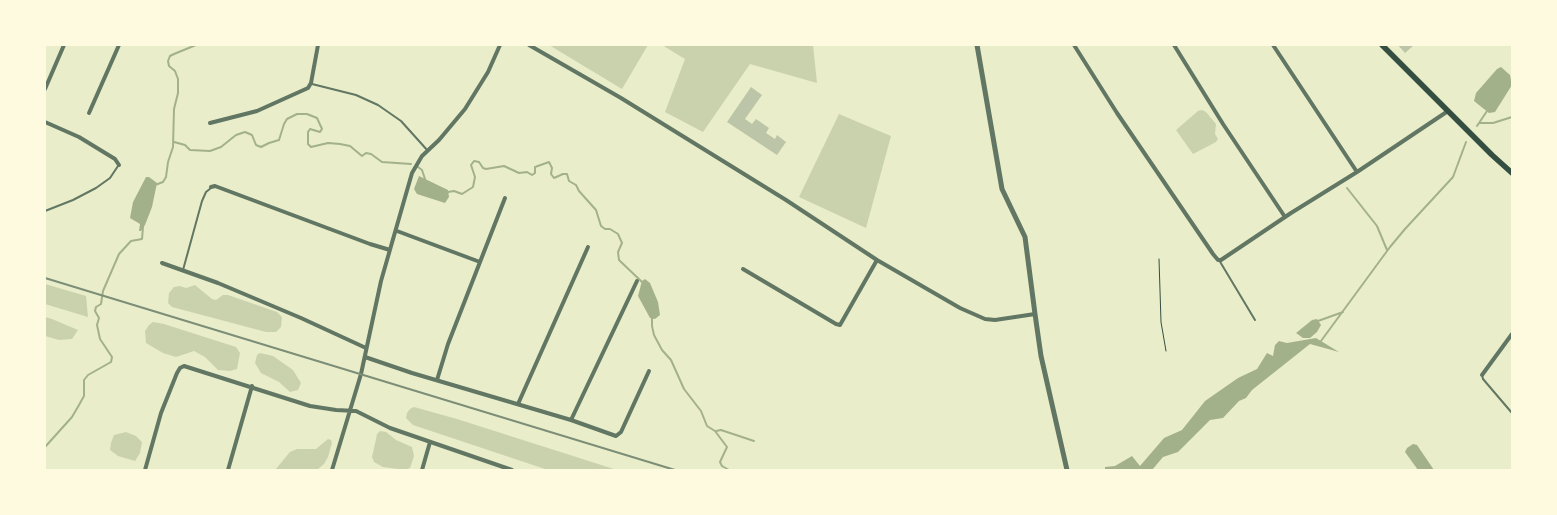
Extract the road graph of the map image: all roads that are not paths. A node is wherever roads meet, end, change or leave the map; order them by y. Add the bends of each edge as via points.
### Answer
1 (64, 45) edge
2 (119, 45) edge
3 (318, 45) edge
4 (500, 45) edge
5 (529, 45) edge
6 (977, 45) edge
7 (1074, 45) edge
8 (1174, 45) edge
9 (1273, 45) edge
10 (1382, 45) edge
11 (311, 84) junction
12 (45, 89) edge
13 (1448, 111) junction
14 (89, 114) dead end
15 (45, 122) edge
16 (210, 123) dead end
17 (428, 151) junction
18 (119, 165) joint
19 (1357, 172) junction
20 (1512, 173) edge
21 (211, 188) joint
22 (505, 198) dead end
23 (45, 212) edge
24 (1285, 217) junction
25 (397, 231) junction
26 (588, 247) dead end
27 (390, 250) junction
28 (877, 260) junction
29 (1218, 260) junction
30 (480, 262) junction
31 (162, 263) dead end
32 (743, 268) dead end
33 (184, 270) junction
34 (637, 281) dead end
35 (1034, 314) junction
36 (1255, 320) dead end
37 (1512, 334) edge
38 (366, 348) junction
39 (365, 357) junction
40 (649, 371) dead end
41 (1482, 375) joint
42 (438, 380) junction
43 (252, 386) junction
44 (518, 404) junction
45 (349, 411) junction
46 (1512, 413) edge
47 (571, 420) junction
48 (430, 442) junction
49 (501, 468) edge
50 (145, 470) edge
51 (228, 470) edge
52 (332, 470) edge
53 (422, 470) edge
54 (512, 470) edge
55 (1067, 470) edge

1 - 12 street
2 - 14 street
3 - 11 street
4 - 17 street via 465,109
5 - 28 street via 778,194
6 - 35 street via 1002,189 1025,236
7 - 29 street
8 - 24 street
9 - 19 street
10 - 13 main road
11 - 16 street via 274,104
11 - 17 lane via 356,95 378,105 401,121
13 - 19 street
13 - 20 main road
15 - 18 street via 79,137 115,159
17 - 25 street via 412,173
18 - 23 lane via 101,185
19 - 24 street
21 - 27 street via 215,186
21 - 33 lane via 202,201
22 - 30 street
24 - 29 street
25 - 27 street
25 - 30 street
26 - 44 street
27 - 38 street
28 - 32 street via 840,325
28 - 35 street via 985,319
29 - 36 lane
30 - 42 street via 448,344
31 - 33 street
33 - 38 street
34 - 47 street
35 - 55 street
37 - 41 street
38 - 39 street
39 - 42 street
39 - 45 street
40 - 47 street via 621,432 616,436
41 - 46 lane
42 - 44 street
43 - 45 street via 310,406
43 - 50 street via 184,366 180,368 161,413
43 - 51 street
44 - 47 street
45 - 48 street via 356,411 390,428
45 - 52 street
48 - 49 street
48 - 53 street
49 - 54 street

